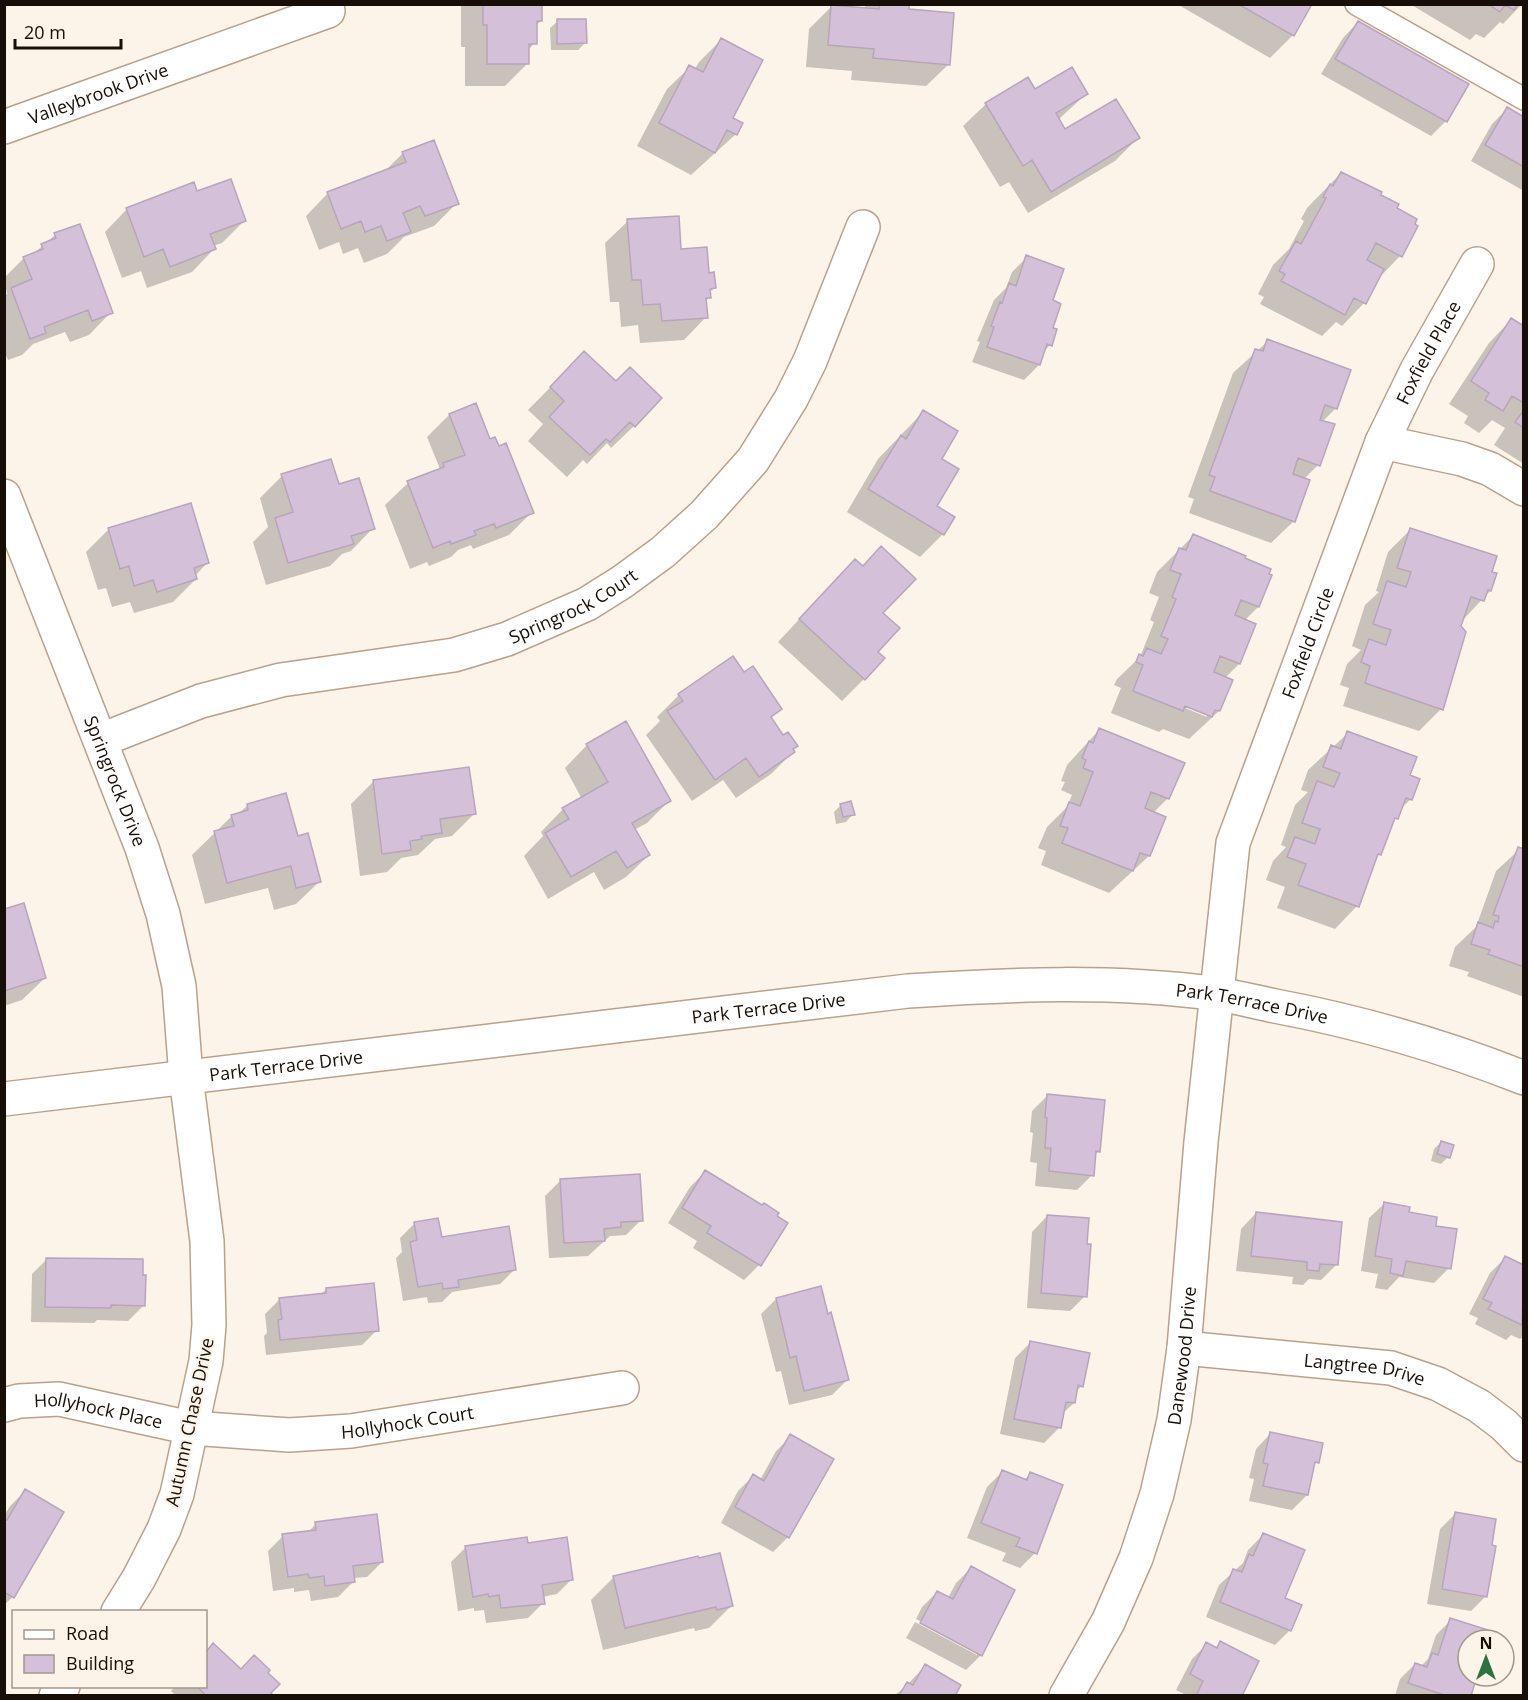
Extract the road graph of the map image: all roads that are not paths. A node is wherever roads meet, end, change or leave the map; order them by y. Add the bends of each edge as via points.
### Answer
1 (1356, 4) edge
2 (328, 10) dead end
3 (1524, 99) edge
4 (4, 128) edge
5 (863, 227) dead end
6 (1477, 264) dead end
7 (1382, 442) junction
8 (1524, 489) edge
9 (4, 496) edge
10 (101, 740) junction
11 (1217, 994) junction
12 (186, 1077) junction
13 (1524, 1078) edge
14 (4, 1099) edge
15 (1184, 1348) junction
16 (622, 1388) dead end
17 (4, 1405) edge
18 (191, 1428) junction
19 (1524, 1445) edge
20 (119, 1610) edge
21 (1066, 1695) edge

1 - 3 lane
2 - 4 street, Valleybrook Drive
5 - 10 street, Springrock Court via 805,371 753,460 704,515 622,582 587,604 507,639 454,655 281,680 201,701
6 - 7 street, Foxfield Place via 1417,370
7 - 8 street via 1462,459
7 - 11 street, Foxfield Circle via 1233,843
9 - 10 street, Springrock Drive
10 - 12 street, Springrock Drive via 163,914 179,986
11 - 12 street, Park Terrace Drive via 1116,986 1003,984 908,991
11 - 13 street, Park Terrace Drive via 1326,1016 1420,1041
11 - 15 street, Danewood Drive
12 - 14 street, Park Terrace Drive
12 - 18 street, Autumn Chase Drive via 207,1241 210,1325
15 - 19 street, Langtree Drive via 1391,1368 1438,1384 1479,1406
15 - 21 street, Danewood Drive via 1174,1420 1157,1494 1136,1558 1108,1622
16 - 18 street, Hollyhock Court via 351,1431 289,1436
17 - 18 street, Hollyhock Place via 59,1399
18 - 20 street, Autumn Chase Drive via 177,1494 164,1529

